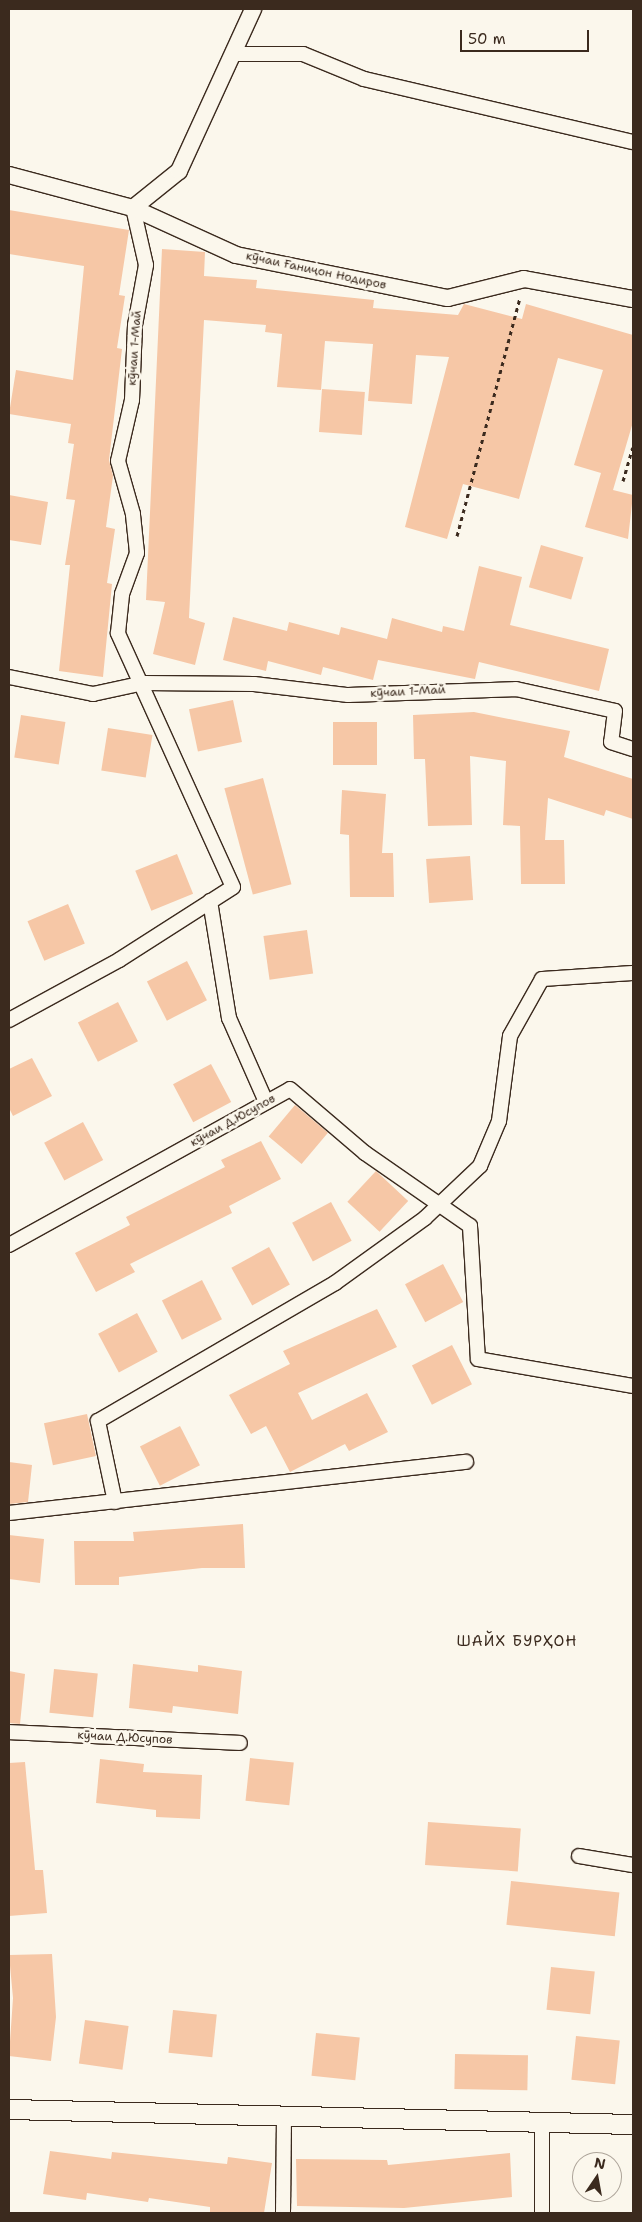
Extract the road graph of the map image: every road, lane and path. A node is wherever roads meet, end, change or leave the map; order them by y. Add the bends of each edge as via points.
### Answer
1 (253, 9) edge
2 (233, 54) junction
3 (633, 142) edge
4 (9, 175) edge
5 (133, 208) junction
6 (524, 279) junction
7 (633, 299) edge
8 (633, 447) edge
9 (624, 481) dead end
10 (457, 536) dead end
11 (9, 677) edge
12 (144, 683) junction
13 (633, 749) edge
14 (210, 901) junction
15 (633, 973) edge
16 (9, 1020) edge
17 (266, 1102) junction
18 (441, 1204) junction
19 (9, 1245) edge
20 (633, 1386) edge
21 (466, 1462) dead end
22 (116, 1502) junction
23 (9, 1513) edge
24 (9, 1732) edge
25 (240, 1743) dead end
26 (579, 1856) dead end
27 (633, 1865) edge
28 (9, 2109) edge
29 (284, 2114) junction
30 (542, 2122) junction
31 (633, 2124) edge
32 (283, 2213) edge
33 (542, 2213) edge

1 - 2 street
2 - 3 street via 304,54 364,79
2 - 5 street via 179,171
4 - 5 street, кӯчаи Ғаниҷон Нодиров
5 - 6 street, кӯчаи Ғаниҷон Нодиров via 236,255 448,298
5 - 12 street, кӯчаи 1-Май via 146,265 135,325 132,400 118,461 134,514 137,553 122,594 118,633
6 - 7 street, кӯчаи Ғаниҷон Нодиров
6 - 10 path
8 - 9 path
11 - 12 street, кӯчаи 1-Май via 93,694
12 - 13 street, кӯчаи 1-Май via 254,684 348,695 516,689 615,711 610,742
12 - 14 street, кӯчаи 1-Май via 233,887
14 - 16 street via 119,960
14 - 17 street via 229,1018
15 - 18 street via 542,979 510,1036 499,1121 491,1142 480,1166
17 - 18 street, кӯчаи Д.Юсупов via 290,1089 364,1154
17 - 19 street, кӯчаи Д.Юсупов
18 - 20 street via 470,1226 478,1359
18 - 22 street via 335,1283 98,1421
21 - 22 street
22 - 23 street
24 - 25 street, кӯчаи Д.Юсупов
26 - 27 street
28 - 29 main road
29 - 30 main road
29 - 32 street
30 - 31 main road
30 - 33 street

